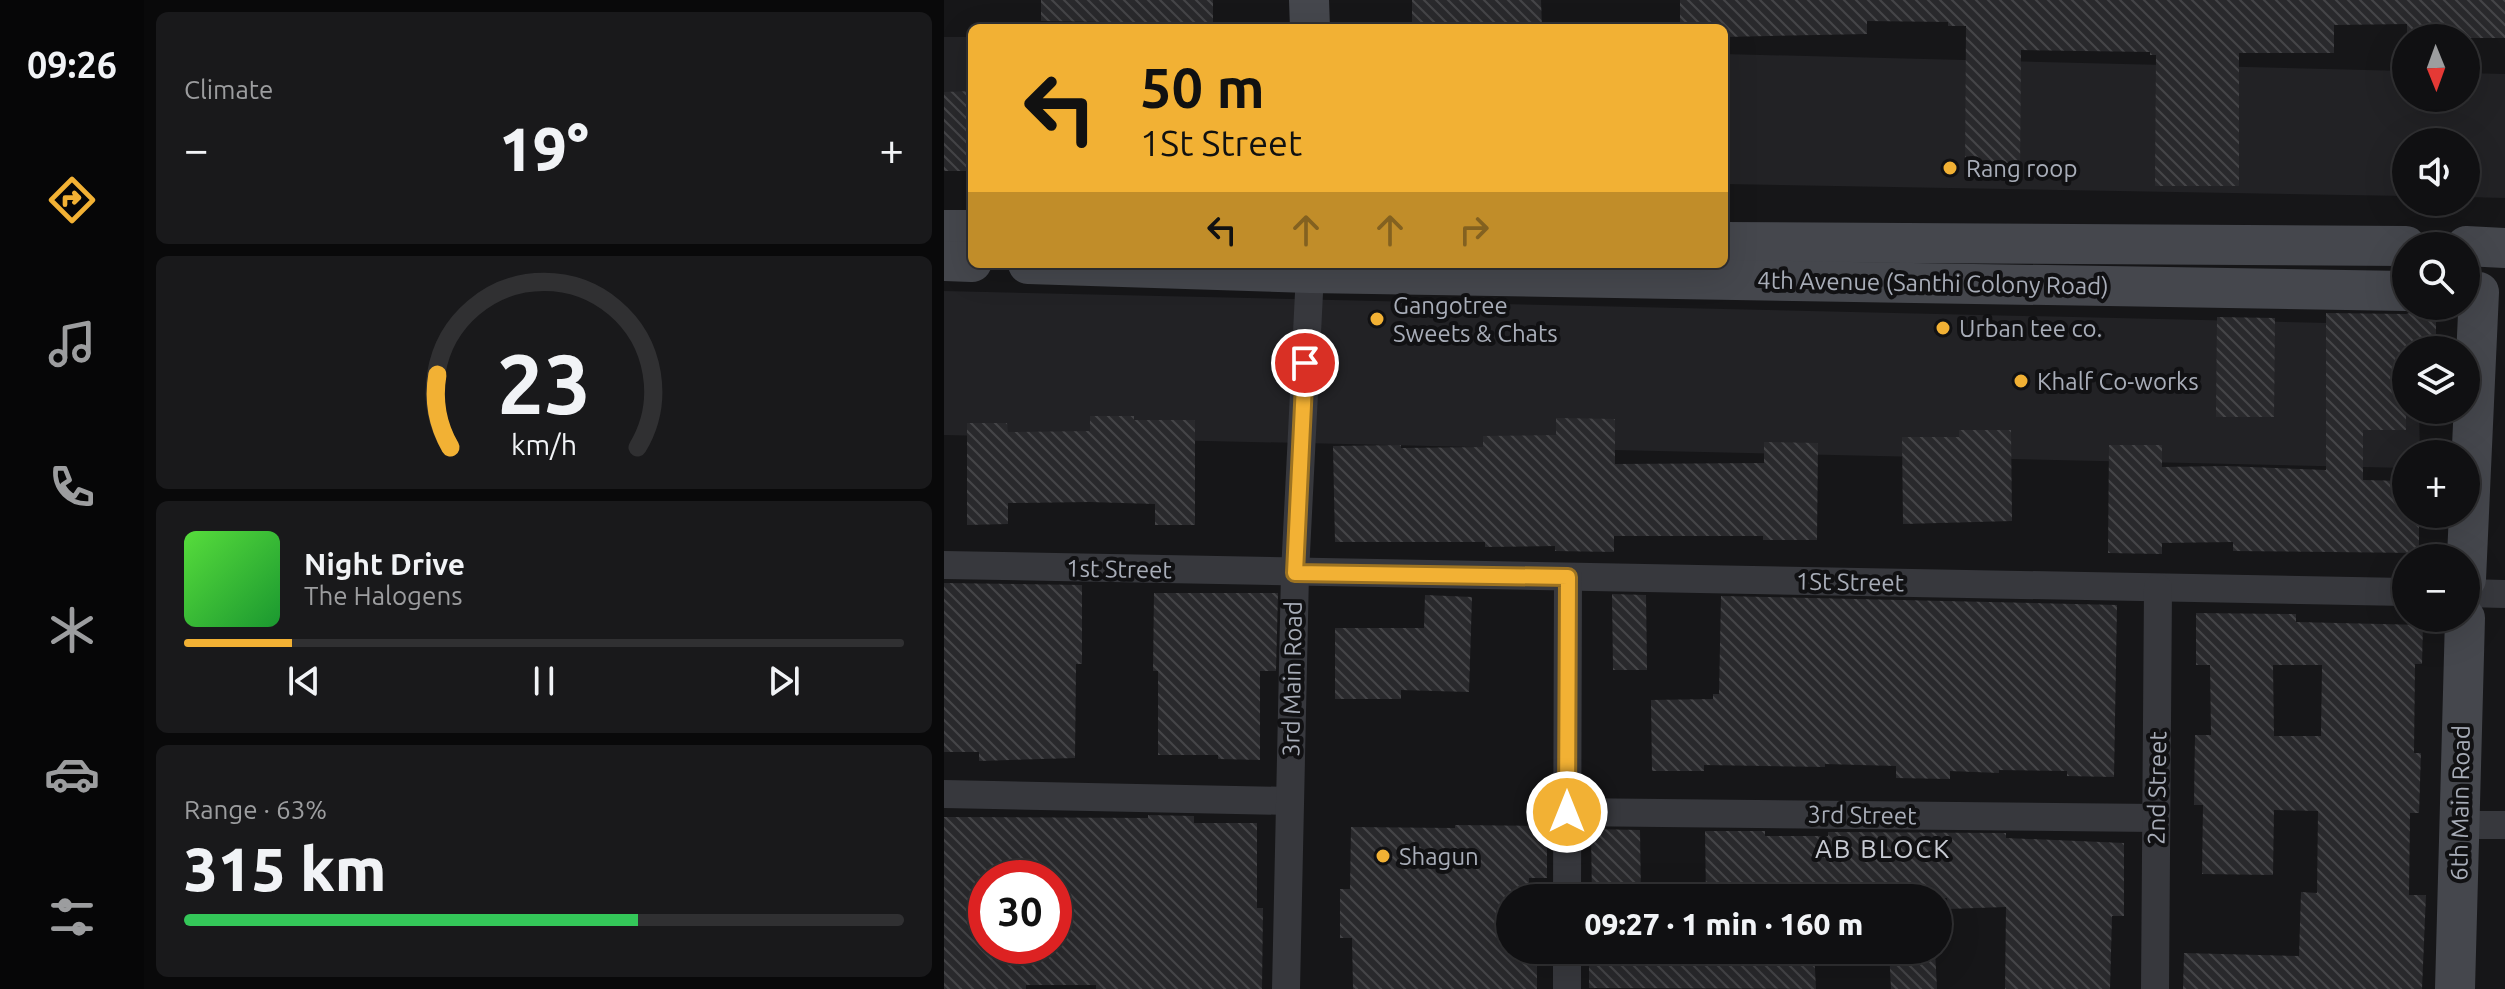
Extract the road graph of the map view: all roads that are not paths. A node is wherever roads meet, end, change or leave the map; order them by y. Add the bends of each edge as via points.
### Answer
1 (1309, 0) edge
2 (1310, 24) edge
3 (944, 230) edge
4 (968, 230) edge
5 (1728, 242) edge
6 (2392, 246) edge
7 (2480, 247) edge
8 (2505, 248) edge
9 (944, 261) edge
10 (968, 262) edge
11 (1310, 268) edge
12 (2392, 291) edge
13 (2483, 293) edge
14 (2468, 544) edge
15 (944, 565) edge
16 (1295, 573) junction
17 (1568, 577) junction
18 (2158, 588) junction
19 (2392, 592) edge
20 (2480, 593) edge
21 (2505, 594) edge
22 (2465, 632) edge
23 (944, 794) edge
24 (1290, 801) junction
25 (1567, 812) junction
26 (2156, 818) junction
27 (2459, 825) junction
28 (2505, 825) edge
29 (1567, 884) edge
30 (1567, 964) edge
31 (1286, 989) edge
32 (1567, 989) edge
33 (2155, 989) edge
34 (2455, 989) edge

1 - 2 street
3 - 4 street
5 - 6 street, 4th Avenue (Santhi Colony Road)
7 - 8 street
9 - 10 street
11 - 12 street, 4th Avenue (Santhi Colony Road)
11 - 16 street, 3rd Main Road
13 - 14 street
15 - 16 street, 1st Street
16 - 17 street, 1St Street
16 - 24 street, 3rd Main Road
17 - 18 street, 1St Street
17 - 25 street
18 - 19 street, 1St Street
18 - 26 street, 2nd Street
20 - 21 street
22 - 27 street, 6th Main Road
23 - 24 street
24 - 31 street, 3rd Main Road
25 - 26 street, 3rd Street
25 - 29 street
26 - 33 street, 2nd Street
27 - 28 street
27 - 34 street, 6th Main Road
30 - 32 street

